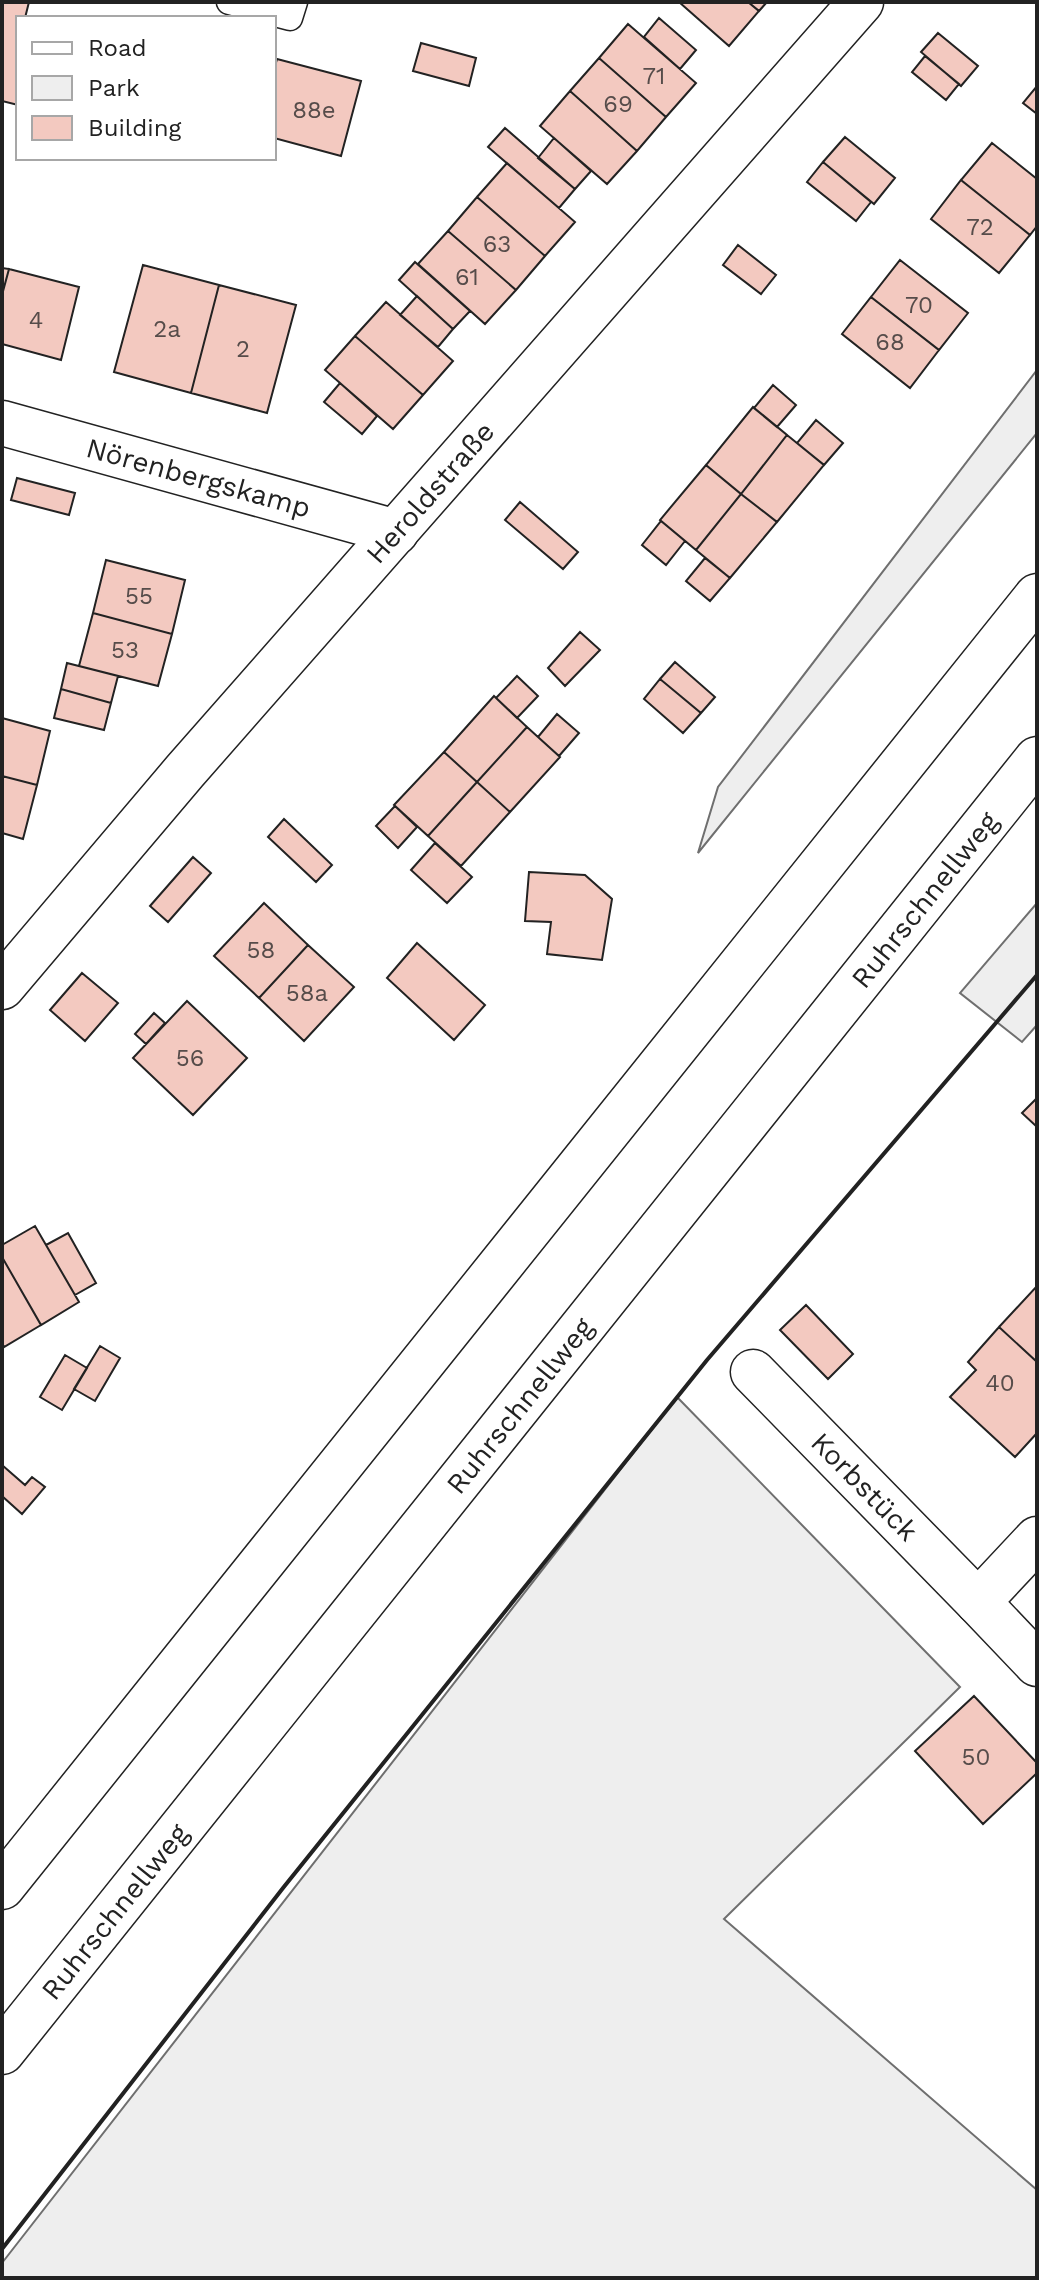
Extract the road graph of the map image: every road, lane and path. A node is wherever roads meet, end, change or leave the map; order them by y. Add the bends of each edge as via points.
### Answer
1 (229, 2) edge
2 (295, 2) edge
3 (861, 2) edge
4 (2, 423) edge
5 (396, 532) junction
6 (1037, 596) edge
7 (1037, 759) edge
8 (2, 987) edge
9 (753, 1372) dead end
10 (1037, 1539) edge
11 (978, 1602) junction
12 (1037, 1664) edge
13 (2, 1887) edge
14 (2, 2052) edge

1 - 2 lane via 290,18
3 - 5 main road, Heroldstraße
4 - 5 main road, Nörenbergskamp
5 - 8 main road, Heroldstraße
6 - 13 main road
7 - 14 main road, Ruhrschnellweg
9 - 11 main road, Korbstück
10 - 11 main road
11 - 12 main road, Korbstück

